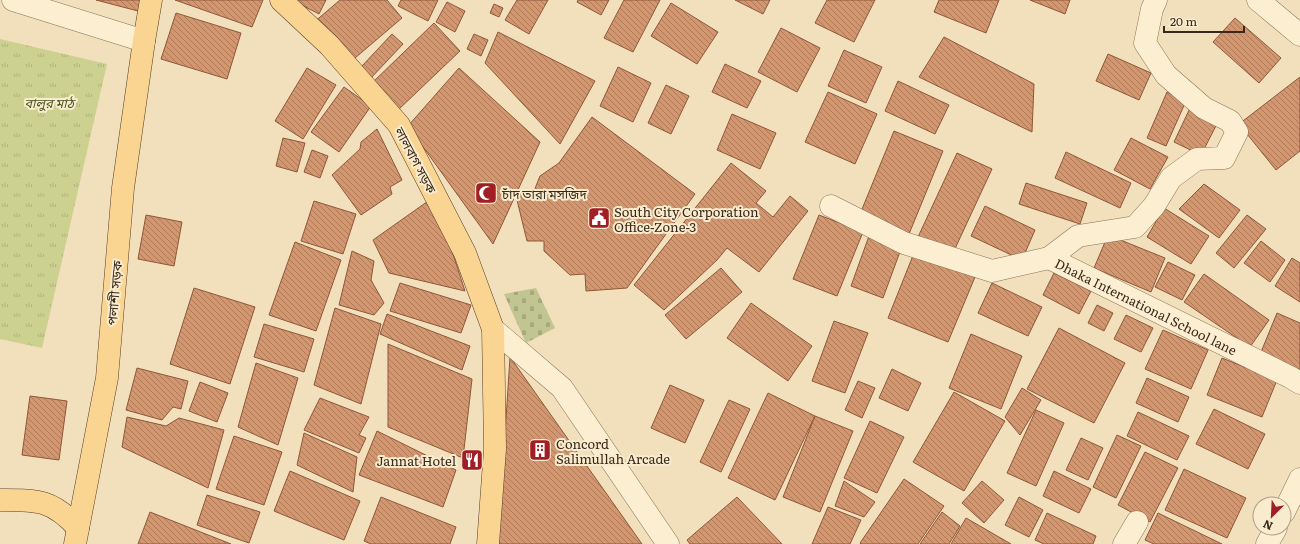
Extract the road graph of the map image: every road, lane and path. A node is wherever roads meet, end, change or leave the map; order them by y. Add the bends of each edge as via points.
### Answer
1 (14, 0) edge
2 (151, 0) edge
3 (281, 0) edge
4 (1156, 0) edge
5 (1258, 0) edge
6 (1300, 35) edge
7 (144, 41) junction
8 (831, 206) dead end
9 (1049, 258) junction
10 (492, 329) junction
11 (1300, 383) edge
12 (1300, 479) edge
13 (1292, 496) edge
14 (0, 500) edge
15 (1138, 522) dead end
16 (76, 536) edge
17 (488, 544) edge
18 (668, 544) edge
19 (1124, 544) edge

1 - 7 street
2 - 7 main road, পলাশী সড়ক
3 - 10 main road, লালবাগ সড়ক via 329,45 399,125 465,253
4 - 9 street via 1145,43 1166,75 1204,108 1230,120 1238,132 1224,158 1197,160 1171,178 1154,206 1135,227 1078,236
5 - 6 street
7 - 16 main road, পলাশী সড়ক via 124,188 107,378
8 - 9 street, Dhaka International School lane via 904,243 992,271
9 - 11 street, Dhaka International School lane
10 - 17 main road, লালবাগ সড়ক via 495,449
10 - 18 street via 562,388
12 - 13 street
14 - 16 main road via 31,500 56,508 69,518
15 - 19 street

